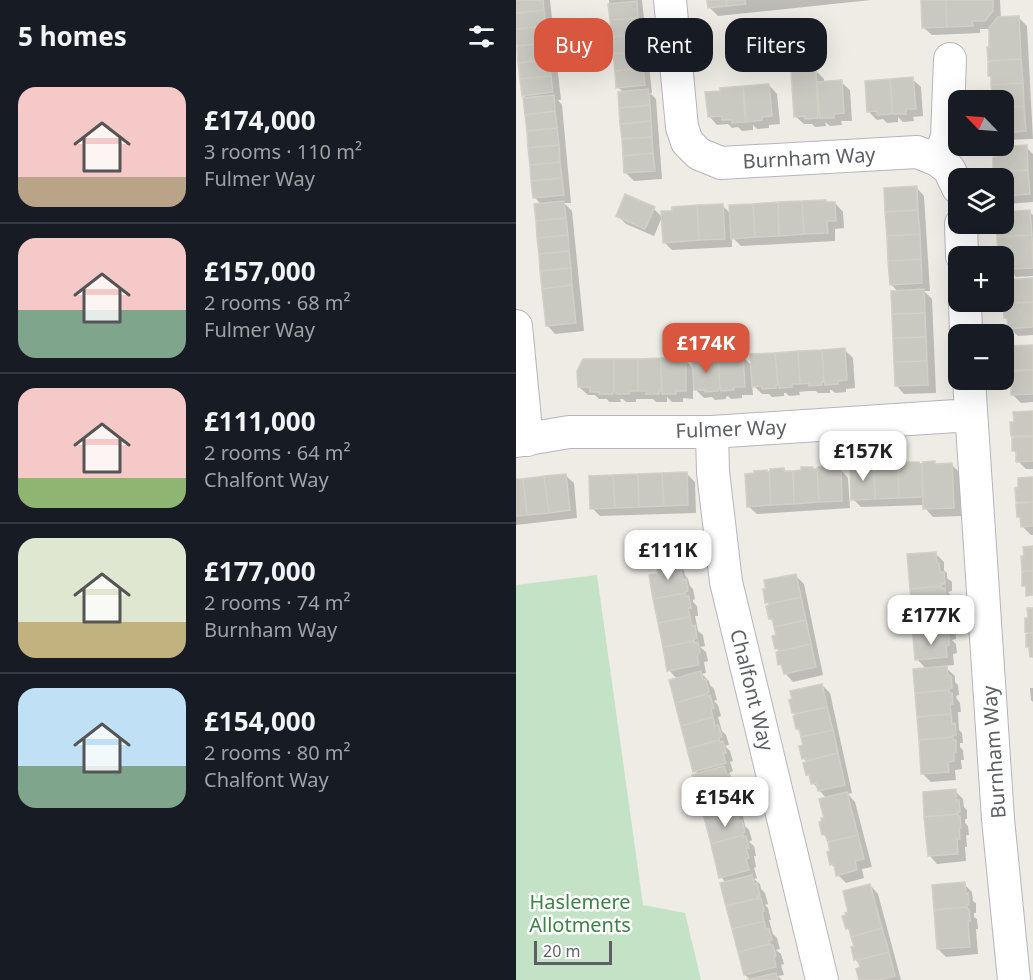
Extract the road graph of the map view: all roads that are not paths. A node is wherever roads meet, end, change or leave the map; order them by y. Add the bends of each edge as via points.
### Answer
1 (670, 0) edge
2 (950, 59) dead end
3 (937, 160) junction
4 (948, 168) edge
5 (516, 326) edge
6 (970, 390) edge
7 (971, 415) junction
8 (712, 432) junction
9 (522, 441) edge
10 (822, 980) edge
11 (1014, 980) edge

1 - 3 street, Burnham Way via 682,127 687,141 699,154 721,163 917,152
2 - 3 street via 947,138
3 - 4 street
5 - 9 street
6 - 7 street, Burnham Way
7 - 8 street, Fulmer Way
7 - 11 street, Burnham Way via 998,819
8 - 9 street, Fulmer Way via 569,432
8 - 10 street, Chalfont Way via 726,582

